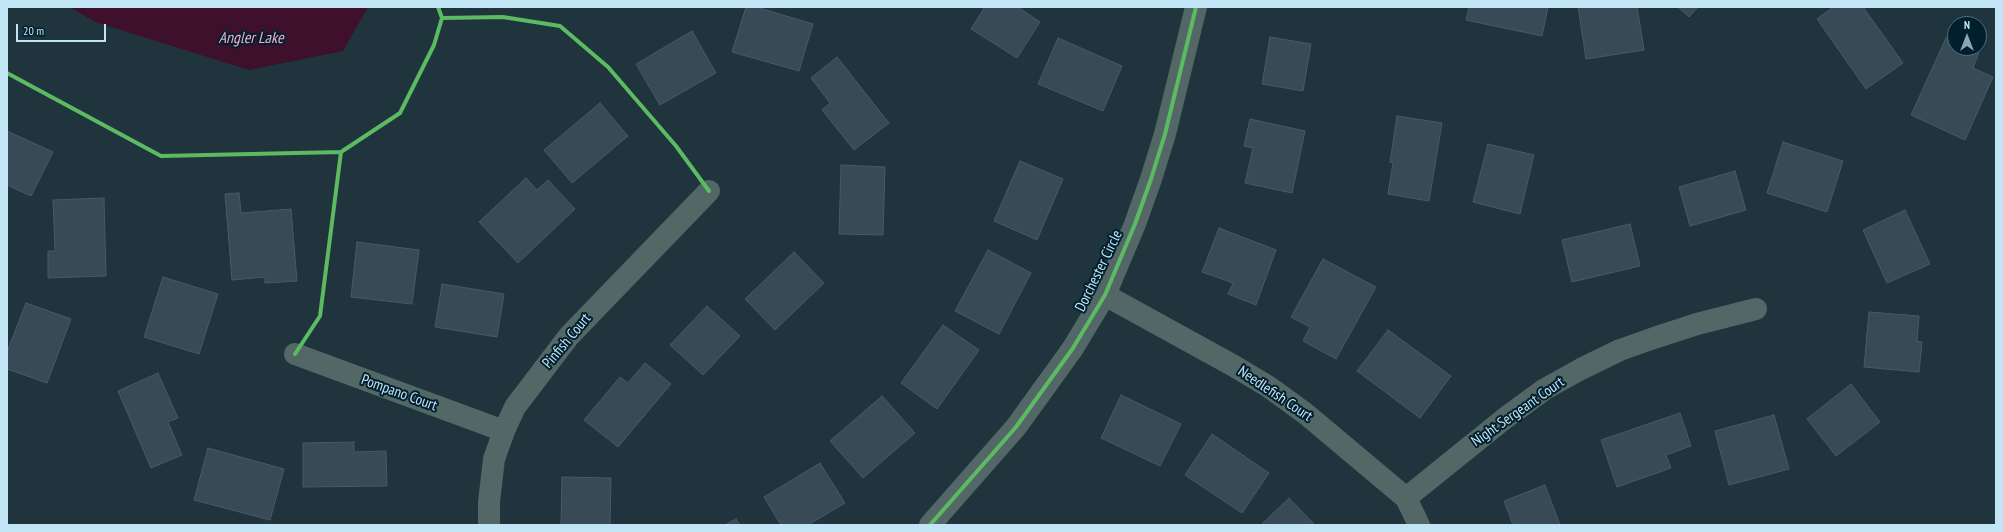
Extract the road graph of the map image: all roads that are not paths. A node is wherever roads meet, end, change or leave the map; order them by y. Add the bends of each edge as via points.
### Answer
1 (1196, 7) edge
2 (709, 191) dead end
3 (1105, 295) junction
4 (1756, 309) dead end
5 (295, 354) dead end
6 (504, 431) junction
7 (1406, 498) junction
8 (489, 525) edge
9 (930, 525) edge
10 (1419, 525) edge

1 - 3 street, Dorchester Circle via 1165,134 1151,179
2 - 6 street, Pinfish Court via 569,336 515,407
3 - 7 street, Needlefish Court via 1269,387
3 - 9 street, Dorchester Circle via 1072,348 1016,427
4 - 7 street, Night Sergeant Court via 1654,338 1620,350 1582,369 1545,389 1504,419
5 - 6 street, Pompano Court
6 - 8 street, Pinfish Court via 494,459
7 - 10 street, Needlefish Court

